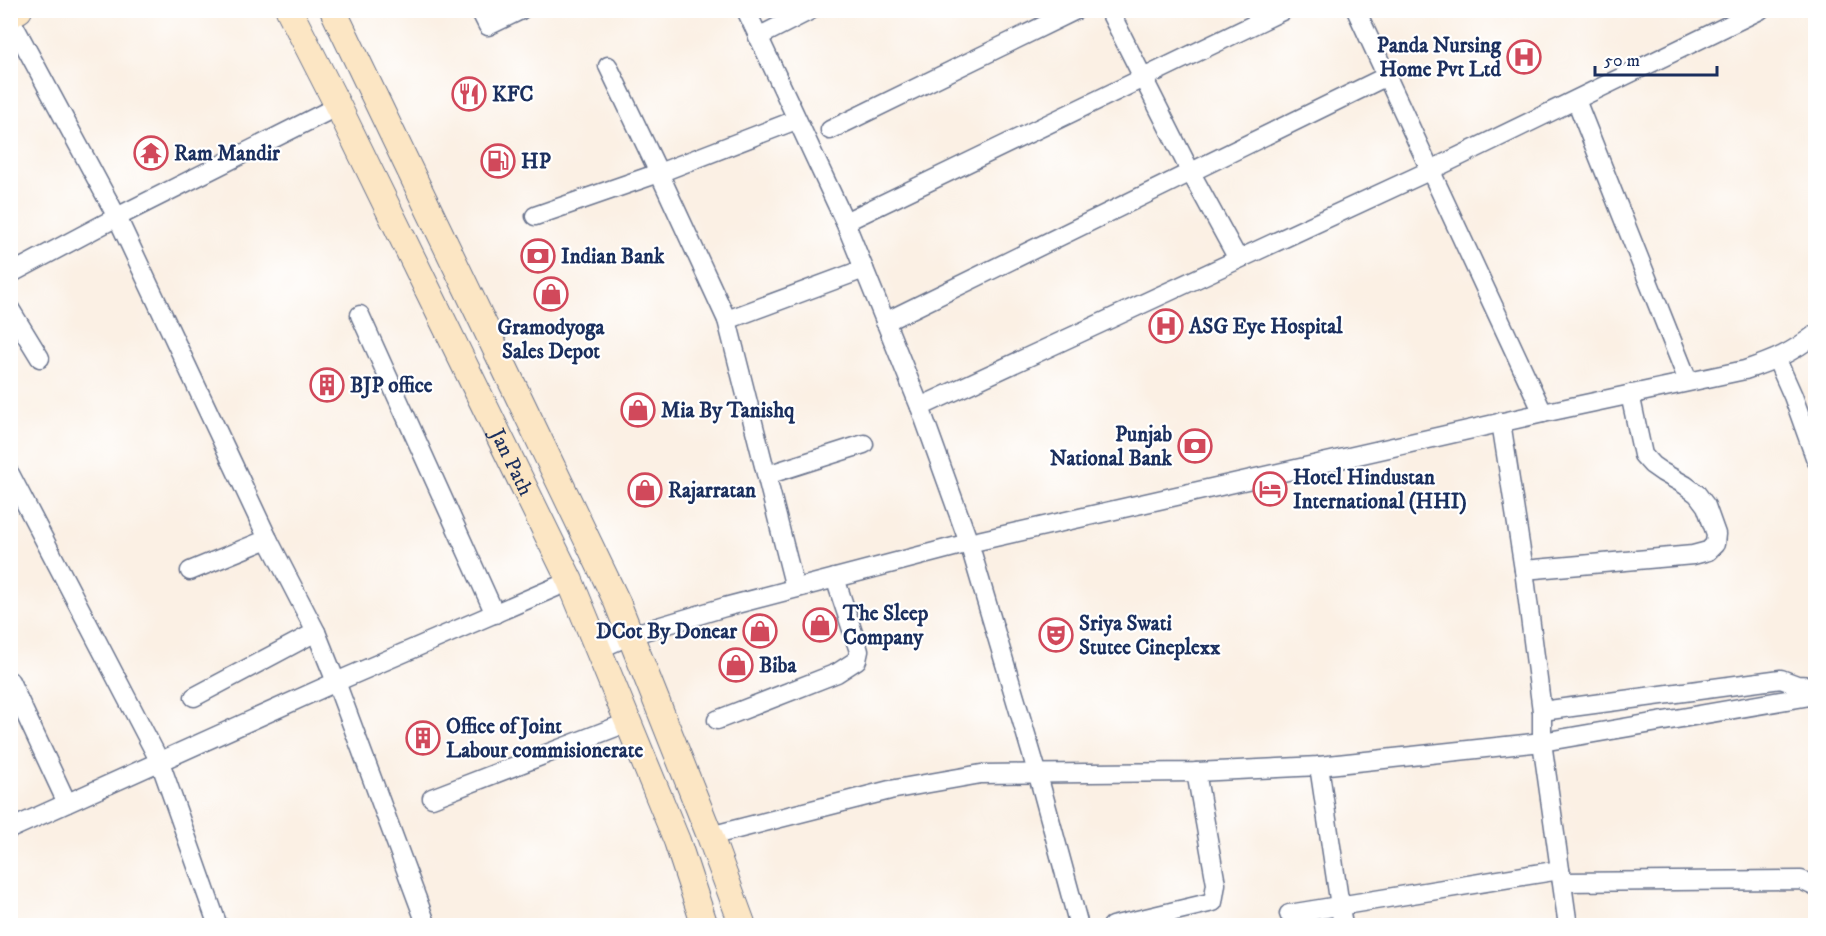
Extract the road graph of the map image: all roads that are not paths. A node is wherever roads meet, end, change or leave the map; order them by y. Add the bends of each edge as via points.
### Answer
1 (18, 10) edge
2 (289, 10) edge
3 (333, 10) edge
4 (480, 10) edge
5 (521, 10) edge
6 (746, 10) edge
7 (811, 10) edge
8 (1076, 10) edge
9 (1109, 10) edge
10 (1284, 10) edge
11 (1760, 10) edge
12 (1363, 13) edge
13 (10, 16) edge
14 (758, 37) junction
15 (608, 66) dead end
16 (1387, 76) junction
17 (1143, 77) junction
18 (1576, 100) junction
19 (338, 106) junction
20 (796, 120) junction
21 (830, 130) dead end
22 (1431, 170) junction
23 (659, 172) junction
24 (1191, 173) junction
25 (535, 216) dead end
26 (117, 217) junction
27 (845, 222) junction
28 (1238, 259) junction
29 (864, 269) junction
30 (10, 274) edge
31 (10, 309) edge
32 (360, 315) dead end
33 (727, 320) junction
34 (885, 322) junction
35 (1815, 334) edge
36 (40, 358) dead end
37 (1777, 360) junction
38 (1688, 381) junction
39 (1630, 394) junction
40 (920, 407) junction
41 (1544, 413) junction
42 (1501, 422) junction
43 (864, 444) dead end
44 (1815, 459) edge
45 (10, 474) edge
46 (767, 475) junction
47 (268, 539) junction
48 (969, 543) junction
49 (1524, 570) junction
50 (190, 571) dead end
51 (835, 578) junction
52 (570, 581) junction
53 (795, 588) junction
54 (495, 614) junction
55 (316, 632) junction
56 (632, 635) junction
57 (599, 649) junction
58 (10, 681) edge
59 (336, 682) junction
60 (1815, 686) edge
61 (1815, 695) edge
62 (194, 697) dead end
63 (1542, 711) junction
64 (717, 720) dead end
65 (629, 722) junction
66 (1542, 742) junction
67 (160, 762) junction
68 (1318, 766) junction
69 (1196, 772) junction
70 (1038, 775) junction
71 (432, 798) dead end
72 (67, 803) junction
73 (10, 829) edge
74 (710, 836) junction
75 (1561, 876) junction
76 (1815, 887) edge
77 (1341, 905) junction
78 (1289, 914) dead end
79 (218, 926) edge
80 (428, 926) edge
81 (705, 926) edge
82 (743, 926) edge
83 (1079, 926) edge
84 (1112, 926) edge
85 (1343, 926) edge
86 (1568, 926) edge

1 - 13 main road
2 - 19 main road, Jan Path
3 - 56 main road, Jan Path
4 - 5 street via 488,26
6 - 14 street
7 - 14 street
8 - 21 street
9 - 17 street
10 - 17 street
11 - 18 street
12 - 16 street
13 - 26 street
14 - 20 street
15 - 23 street
16 - 22 street
16 - 24 street
17 - 24 street
17 - 27 street
18 - 22 street
18 - 38 street
19 - 26 street
19 - 52 main road, Jan Path
20 - 23 street
20 - 27 street
22 - 28 street
22 - 41 street
23 - 25 street
23 - 33 street
24 - 28 street
24 - 34 street
26 - 30 street
26 - 47 street
27 - 29 street
28 - 40 street
29 - 33 street
29 - 34 street
31 - 36 street
32 - 54 street
33 - 46 street
34 - 40 street
35 - 37 street
37 - 38 street
37 - 44 street
38 - 39 street
39 - 41 street
39 - 49 street via 1643,455 1697,494 1706,506 1716,534 1715,544 1708,551 1693,555
40 - 48 street
41 - 42 street
42 - 48 street
42 - 49 street
43 - 46 street
45 - 67 street
46 - 53 street
47 - 50 street
47 - 55 street
48 - 51 street
48 - 70 street
49 - 63 street
51 - 53 street
51 - 64 street via 859,651 857,660 837,673
52 - 54 street
52 - 57 main road, Jan Path
53 - 56 street
54 - 59 street
55 - 59 street
55 - 62 street
56 - 57 street
56 - 74 main road, Jan Path
57 - 65 main road, Jan Path
58 - 72 street
59 - 67 street
59 - 80 street
60 - 63 street via 1797,686 1781,679
61 - 66 street
63 - 66 street
65 - 71 street
65 - 81 main road, Jan Path
66 - 68 street
66 - 75 street
67 - 72 street
67 - 79 street
68 - 69 street
68 - 77 street
69 - 70 street
69 - 84 street via 1216,885 1213,902
70 - 74 street via 981,774 901,788
70 - 83 street
72 - 73 street
74 - 82 main road, Jan Path
75 - 76 street via 1801,880
75 - 77 street
75 - 86 street
77 - 78 street
77 - 85 street

